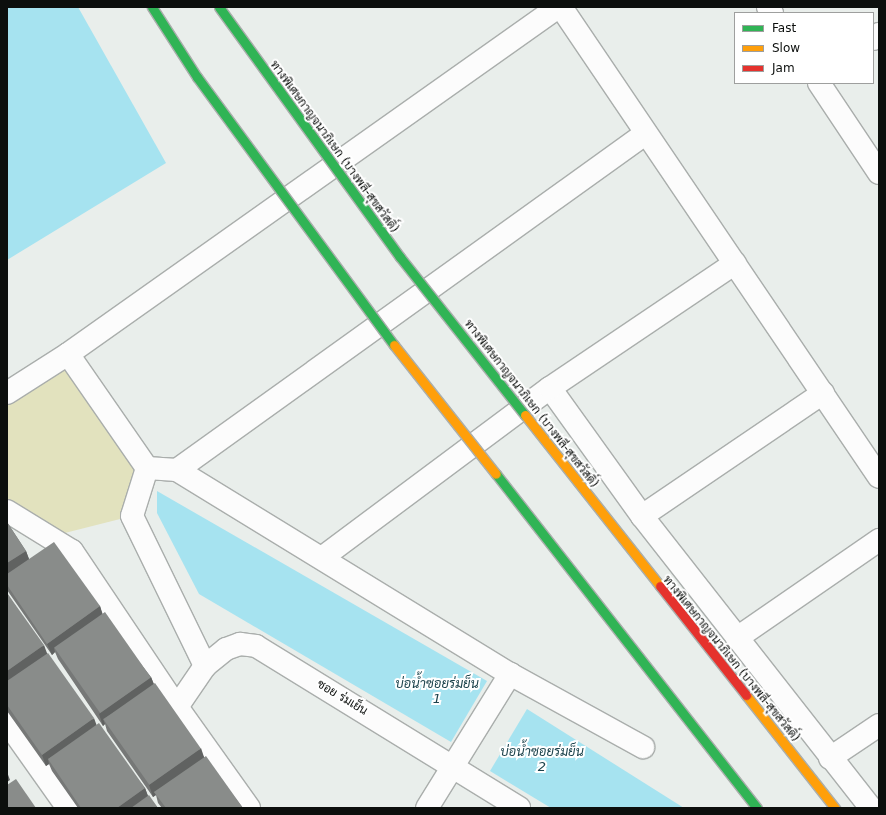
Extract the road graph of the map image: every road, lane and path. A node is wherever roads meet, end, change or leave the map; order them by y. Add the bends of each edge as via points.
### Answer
1 (152, 7) edge
2 (219, 7) edge
3 (558, 7) edge
4 (561, 7) edge
5 (820, 84) edge
6 (645, 134) junction
7 (879, 173) edge
8 (735, 263) junction
9 (68, 354) junction
10 (550, 388) junction
11 (7, 393) edge
12 (823, 393) junction
13 (147, 468) junction
14 (177, 470) junction
15 (879, 477) edge
16 (7, 511) edge
17 (642, 516) junction
18 (879, 540) edge
19 (323, 557) junction
20 (737, 638) junction
21 (205, 666) junction
22 (510, 674) junction
23 (177, 707) junction
24 (7, 722) edge
25 (879, 724) edge
26 (643, 747) dead end
27 (830, 758) junction
28 (454, 766) junction
29 (68, 808) edge
30 (250, 808) edge
31 (427, 808) edge
32 (519, 808) edge
33 (757, 808) edge
34 (835, 808) edge
35 (871, 808) edge

1 - 33 highway, bridge via 197,77 351,289
2 - 34 highway, ทางพิเศษกาญจนาภิเษก (บางพลี-สุขสวัสดิ์), bridge via 400,257
3 - 9 street
4 - 6 street
5 - 7 street
6 - 8 street
6 - 14 street
8 - 10 street
8 - 12 street
9 - 11 street
9 - 13 street
10 - 17 street
10 - 19 street
12 - 15 street
12 - 17 street
13 - 14 street
13 - 21 street via 132,516
14 - 19 street
16 - 23 street via 72,551
17 - 20 street
18 - 20 street
19 - 22 street
20 - 27 street
21 - 23 street, ซอย ร่มเย็น
21 - 28 street, ซอย ร่มเย็น via 226,649 240,644 256,646
22 - 26 street
22 - 28 street
23 - 30 street
24 - 29 street
25 - 27 street
27 - 35 street
28 - 31 street
28 - 32 street, ซอย ร่มเย็น

